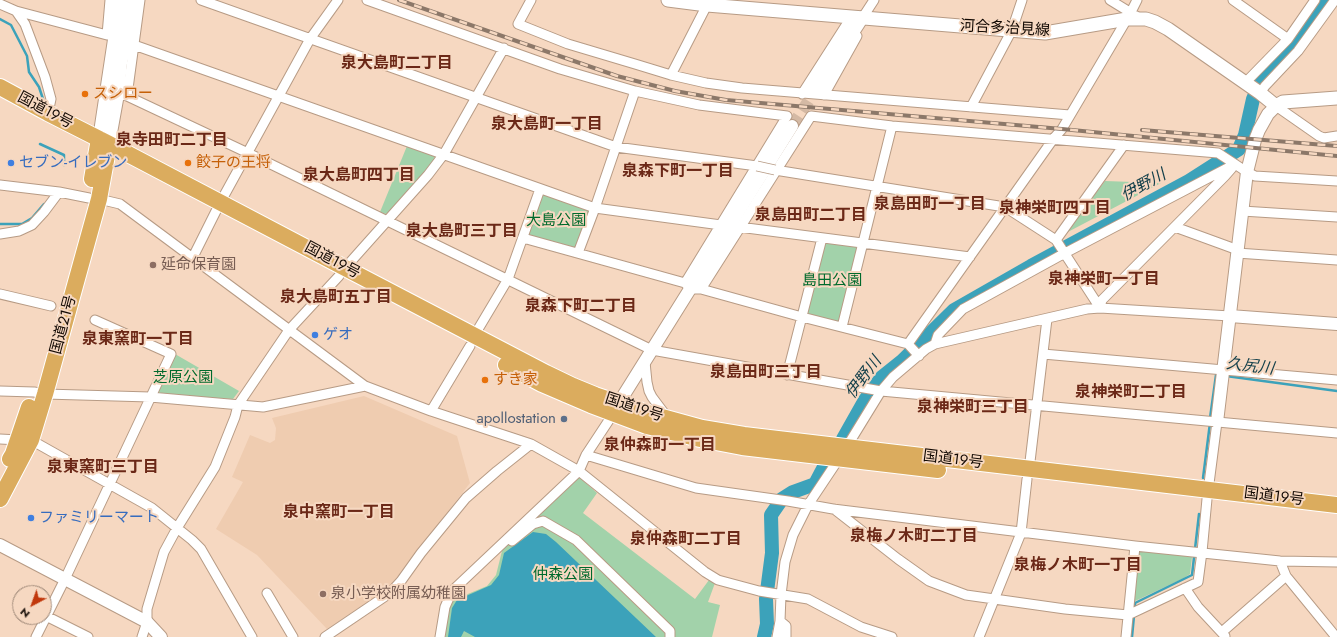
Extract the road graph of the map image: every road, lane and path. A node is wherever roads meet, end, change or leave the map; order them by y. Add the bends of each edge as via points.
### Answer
1 (110, 0) edge
2 (120, 0) edge
3 (131, 0) edge
4 (140, 0) edge
5 (201, 0) edge
6 (338, 0) edge
7 (367, 0) edge
8 (531, 0) edge
9 (668, 0) edge
10 (874, 0) edge
11 (1022, 0) edge
12 (1110, 0) edge
13 (1137, 0) edge
14 (1233, 0) edge
15 (1315, 0) edge
16 (1335, 0) edge
17 (708, 2) edge
18 (0, 4) edge
19 (16, 11) junction
20 (861, 17) junction
21 (1133, 17) junction
22 (1012, 30) junction
23 (110, 37) junction
24 (310, 39) junction
25 (1288, 39) junction
26 (134, 45) junction
27 (504, 48) junction
28 (671, 75) junction
29 (0, 87) edge
30 (1252, 87) junction
31 (635, 91) junction
32 (819, 93) junction
33 (802, 94) junction
34 (123, 95) junction
35 (279, 97) junction
36 (477, 98) junction
37 (1337, 98) edge
38 (0, 99) edge
39 (1276, 106) junction
40 (971, 107) junction
41 (48, 113) junction
42 (1070, 115) junction
43 (792, 126) tunnel mouth
44 (892, 126) junction
45 (1337, 136) edge
46 (1054, 138) junction
47 (1124, 145) junction
48 (103, 147) junction
49 (616, 147) junction
50 (248, 153) junction
51 (444, 154) junction
52 (1235, 164) junction
53 (757, 166) junction
54 (775, 170) junction
55 (1247, 172) junction
56 (1337, 181) edge
57 (0, 185) edge
58 (877, 186) junction
59 (540, 189) junction
60 (59, 192) junction
61 (94, 199) junction
62 (218, 207) junction
63 (1005, 207) junction
64 (595, 208) junction
65 (1242, 211) junction
66 (1337, 217) edge
67 (387, 221) junction
68 (721, 225) junction
69 (740, 227) junction
70 (1175, 227) junction
71 (0, 234) edge
72 (523, 238) junction
73 (822, 238) junction
74 (1056, 240) junction
75 (863, 244) junction
76 (1238, 251) junction
77 (578, 253) junction
78 (1065, 253) junction
79 (970, 257) junction
80 (192, 259) junction
81 (1337, 260) edge
82 (342, 272) junction
83 (508, 279) junction
84 (692, 287) junction
85 (0, 294) edge
86 (51, 306) dead end
87 (1100, 308) junction
88 (1230, 316) junction
89 (802, 317) junction
90 (1047, 319) junction
91 (95, 320) dead end
92 (1337, 324) edge
93 (842, 327) junction
94 (289, 330) junction
95 (472, 341) junction
96 (908, 344) junction
97 (935, 344) junction
98 (652, 350) junction
99 (1043, 354) junction
100 (919, 356) junction
101 (645, 362) junction
102 (1223, 370) junction
103 (787, 375) junction
104 (1337, 380) edge
105 (365, 386) junction
106 (0, 391) edge
107 (881, 392) junction
108 (40, 393) junction
109 (150, 398) junction
110 (238, 405) junction
111 (1037, 406) junction
112 (616, 409) junction
113 (431, 411) junction
114 (669, 420) junction
115 (1217, 422) junction
116 (1337, 433) edge
117 (0, 439) edge
118 (24, 440) junction
119 (531, 444) junction
120 (843, 454) junction
121 (586, 455) junction
122 (579, 471) junction
123 (1028, 474) junction
124 (0, 475) edge
125 (109, 484) junction
126 (1207, 494) junction
127 (0, 499) edge
128 (808, 505) junction
129 (1337, 505) edge
130 (833, 509) junction
131 (1337, 515) edge
132 (177, 528) junction
133 (1021, 533) junction
134 (501, 544) junction
135 (0, 545) edge
136 (1134, 546) junction
137 (1202, 552) junction
138 (1280, 560) junction
139 (1337, 562) edge
140 (1286, 576) junction
141 (65, 579) junction
142 (1185, 588) junction
143 (267, 593) dead end
144 (777, 594) junction
145 (994, 599) junction
146 (52, 604) edge
147 (1128, 615) junction
148 (52, 619) edge
149 (780, 621) junction
150 (147, 622) junction
151 (42, 625) edge
152 (1224, 635) edge
153 (36, 637) edge
154 (88, 637) edge
155 (142, 637) edge
156 (161, 637) edge
157 (252, 637) edge
158 (293, 637) edge
159 (325, 637) edge
160 (440, 637) edge
161 (670, 637) edge
162 (777, 637) edge
163 (786, 637) edge
164 (892, 637) edge
165 (979, 637) edge
166 (1126, 637) edge
167 (1336, 637) edge

1 - 23 street
2 - 23 street
3 - 34 street via 121,63
4 - 26 street
5 - 24 street
6 - 24 street
7 - 27 street
8 - 28 street via 518,24 568,44
9 - 17 main road, 河合多治見線
10 - 20 street
11 - 22 street
12 - 21 street
13 - 21 street
14 - 25 street
15 - 25 street
16 - 30 street via 1298,51 1265,86
17 - 20 main road, 河合多治見線
17 - 28 street
18 - 19 street
19 - 23 street
19 - 41 street via 25,24 45,77 51,99
20 - 22 main road, 河合多治見線
20 - 32 street
20 - 33 street
21 - 22 main road, 河合多治見線 via 1045,33
21 - 30 main road, 河合多治見線 via 1155,22 1168,29
21 - 42 street
22 - 40 street
23 - 48 street
24 - 35 street
24 - 36 street
25 - 30 street
26 - 34 street
26 - 35 street
27 - 31 street via 560,69
27 - 36 street
28 - 33 street via 706,83
29 - 41 highway, 国道19号
30 - 39 main road, 河合多治見線
31 - 49 street
31 - 53 street via 699,105 787,116
32 - 33 street
32 - 40 street
34 - 48 street
34 - 50 street
35 - 50 street
35 - 51 street
36 - 49 street
36 - 51 street
37 - 39 main road via 1283,102
38 - 48 highway, 国道19号
39 - 45 street via 1319,136
39 - 55 street via 1259,130
40 - 42 street
41 - 48 highway, 国道19号
42 - 46 street
43 - 84 street
44 - 46 street
44 - 54 street via 811,116
44 - 58 street
46 - 47 street
46 - 63 street
47 - 52 street via 1218,153
47 - 74 street
48 - 61 highway, 国道21号
48 - 62 highway, 国道19号
49 - 53 street
49 - 64 street
50 - 62 street
50 - 67 street
51 - 59 street
51 - 67 street
52 - 55 street
52 - 70 street
52 - 78 street
53 - 54 street, bridge
53 - 68 street
54 - 58 street
54 - 69 street
55 - 56 street via 1255,176
55 - 65 street
57 - 60 street
58 - 63 street
58 - 75 street
59 - 64 street
59 - 72 street
60 - 61 street
60 - 71 street via 32,225 19,231
61 - 80 street via 120,204
61 - 108 highway, 国道21号
62 - 80 street
62 - 82 highway, 国道19号
63 - 74 street
63 - 79 street
64 - 68 street
64 - 77 street
65 - 66 street
65 - 76 street
67 - 82 street
67 - 83 street
68 - 84 street
69 - 73 street
69 - 84 street
70 - 76 street
70 - 87 street via 1102,300
72 - 77 street
72 - 83 street
73 - 75 street
73 - 89 street
74 - 78 street
75 - 79 street
75 - 93 street
76 - 81 street
76 - 88 street
77 - 84 street
78 - 87 street
78 - 97 street via 963,310 938,335
79 - 96 street
80 - 94 street
82 - 94 street
82 - 95 highway, 国道19号
83 - 95 street
83 - 98 street
84 - 89 street
84 - 98 street
85 - 86 street
87 - 88 street
87 - 90 street
88 - 92 street
88 - 102 street
89 - 93 street
89 - 103 street
90 - 97 street
90 - 99 street
91 - 109 street via 171,354
93 - 96 street
94 - 105 street
94 - 110 street
95 - 112 highway, 国道19号 via 573,386
95 - 113 street
96 - 100 street
97 - 100 street
98 - 101 street
98 - 103 street
99 - 102 street
99 - 111 street
100 - 107 street via 893,377
101 - 112 street
101 - 114 street via 649,391
102 - 104 street
102 - 115 street
103 - 107 street
105 - 110 street via 263,407
105 - 113 street
106 - 108 street
107 - 111 street
107 - 120 street
108 - 109 street
108 - 118 highway, 国道21号
109 - 110 street
109 - 125 street
110 - 132 street via 215,467
111 - 115 street
111 - 123 street
112 - 114 highway, 国道19号
112 - 120 highway, 国道19号 via 647,426 700,439 742,447
112 - 121 street
113 - 119 street
114 - 120 highway, 国道19号
115 - 116 street
115 - 126 street
117 - 118 street
118 - 124 highway, 国道21号
118 - 125 street
118 - 127 highway, 国道21号
119 - 122 street
119 - 159 street via 466,498 390,593
120 - 123 highway, 国道19号
120 - 128 street
121 - 122 street
121 - 128 street via 696,488
122 - 134 street
122 - 144 street via 705,572 718,580
123 - 126 highway, 国道19号
123 - 133 street
125 - 132 street via 152,508
125 - 141 street
126 - 129 highway, 国道19号
126 - 131 highway, 国道19号
126 - 137 street
128 - 130 street
128 - 144 street via 792,535
130 - 133 street
130 - 145 street via 929,581 966,595
132 - 150 street via 162,557 147,609
132 - 157 street via 201,549
133 - 136 street
133 - 145 street
134 - 160 street via 452,591 445,607
134 - 161 street via 506,546 533,524 543,521 576,540 670,631
135 - 141 street
136 - 137 street
136 - 147 street
137 - 138 street
137 - 142 street via 1198,582
138 - 139 street
138 - 140 street
140 - 152 street
140 - 167 street
141 - 146 street
141 - 150 street
142 - 147 street
142 - 152 street via 1198,607
143 - 158 street
144 - 149 street
144 - 164 street via 808,599 861,627
145 - 147 street
145 - 165 street
147 - 166 street
148 - 154 street
149 - 162 street
149 - 163 street via 786,626
150 - 155 street
150 - 156 street
151 - 153 street

